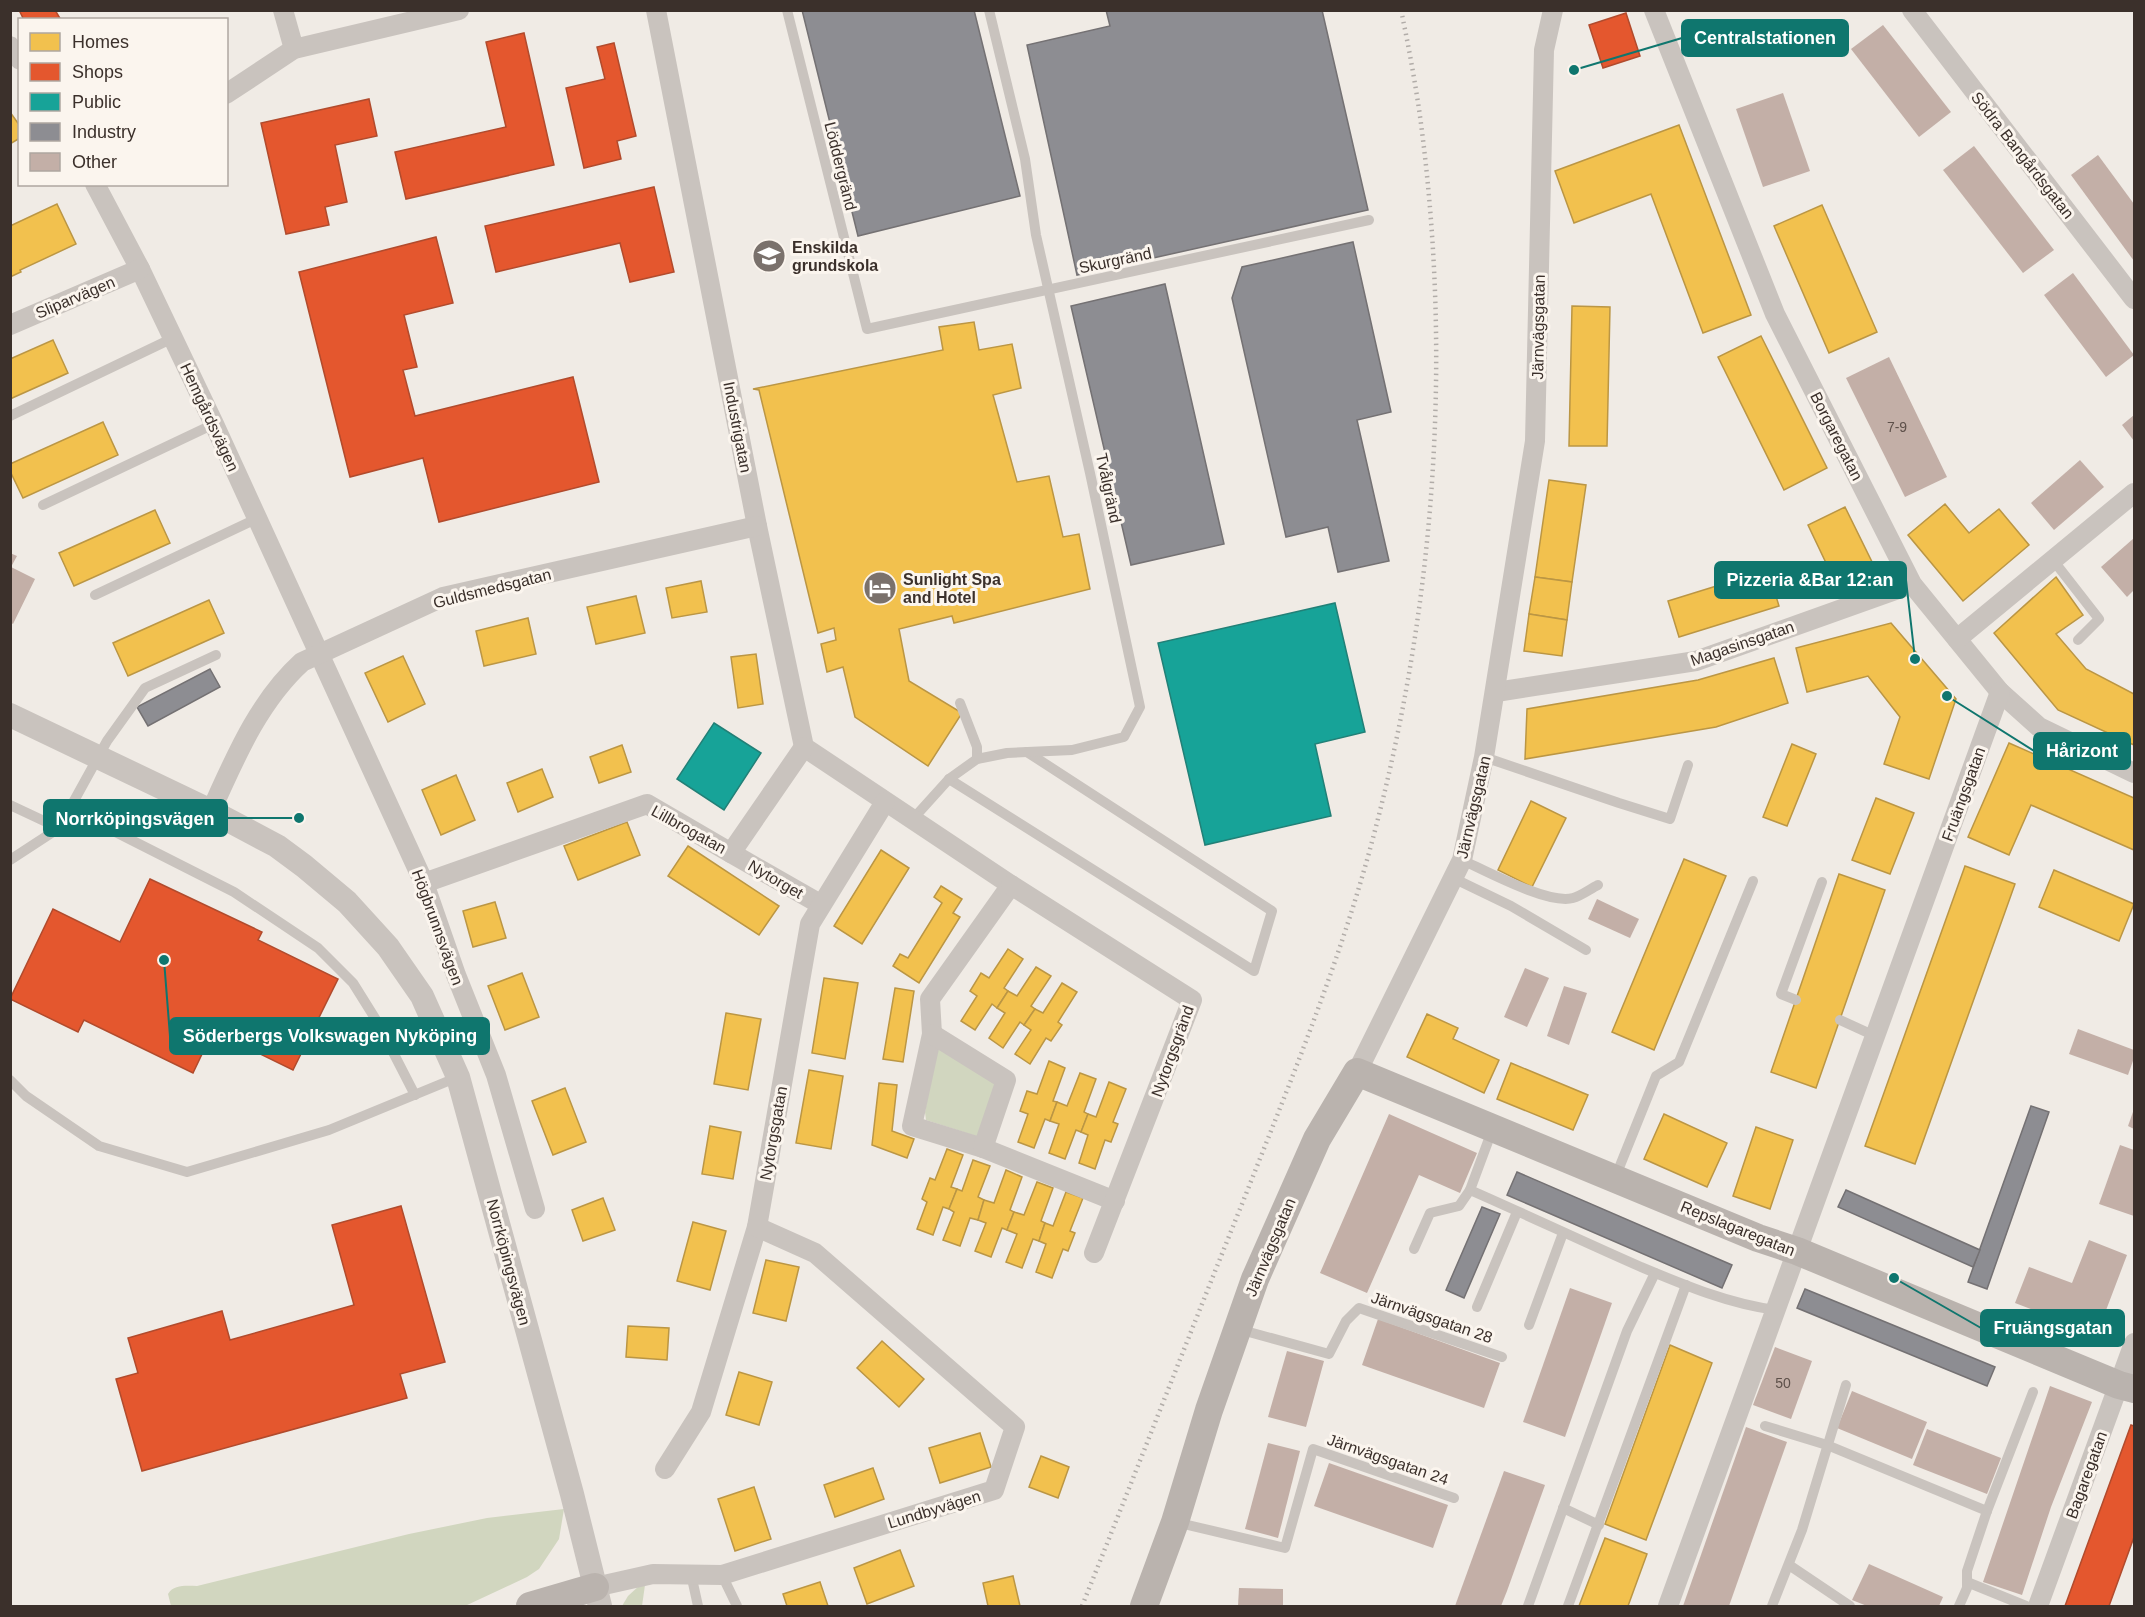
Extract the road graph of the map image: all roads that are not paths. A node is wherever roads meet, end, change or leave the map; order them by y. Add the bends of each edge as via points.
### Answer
1 (283, 10) edge
2 (459, 10) edge
3 (656, 10) edge
4 (787, 10) edge
5 (988, 10) edge
6 (1553, 10) edge
7 (1654, 10) edge
8 (1912, 10) edge
9 (294, 49) junction
10 (228, 93) edge
11 (96, 186) edge
12 (1369, 220) dead end
13 (140, 268) junction
14 (1048, 290) junction
15 (2134, 300) edge
16 (10, 325) edge
17 (867, 329) joint
18 (173, 338) junction
19 (10, 416) edge
20 (214, 424) junction
21 (2134, 493) edge
22 (43, 505) dead end
23 (256, 519) junction
24 (757, 526) junction
25 (2053, 560) junction
26 (1912, 584) junction
27 (95, 595) dead end
28 (1957, 639) junction
29 (2078, 640) dead end
30 (319, 653) junction
31 (216, 655) dead end
32 (1496, 692) junction
33 (2000, 692) junction
34 (960, 703) dead end
35 (10, 715) edge
36 (804, 747) junction
37 (1026, 752) junction
38 (1484, 757) junction
39 (98, 758) junction
40 (977, 759) junction
41 (1688, 765) dead end
42 (2134, 773) edge
43 (949, 779) junction
44 (885, 802) junction
45 (10, 806) edge
46 (70, 808) junction
47 (211, 811) junction
48 (912, 820) junction
49 (59, 828) junction
50 (731, 853) junction
51 (10, 860) edge
52 (1462, 860) junction
53 (1454, 878) junction
54 (1753, 881) dead end
55 (1822, 882) dead end
56 (424, 883) junction
57 (1011, 885) junction
58 (1598, 885) dead end
59 (820, 904) junction
60 (1586, 950) dead end
61 (1796, 1000) dead end
62 (1840, 1020) dead end
63 (932, 1034) junction
64 (1875, 1036) junction
65 (1357, 1072) junction
66 (458, 1077) junction
67 (10, 1080) edge
68 (415, 1095) junction
69 (1493, 1127) junction
70 (983, 1149) junction
71 (1615, 1178) junction
72 (1470, 1190) junction
73 (1115, 1201) junction
74 (535, 1209) dead end
75 (1517, 1212) junction
76 (757, 1227) junction
77 (1563, 1233) junction
78 (1414, 1249) dead end
79 (1797, 1251) junction
80 (1094, 1253) dead end
81 (1656, 1273) junction
82 (1686, 1285) junction
83 (1477, 1306) dead end
84 (1776, 1310) junction
85 (1529, 1325) dead end
86 (1237, 1329) junction
87 (2134, 1344) edge
88 (1502, 1357) dead end
89 (1846, 1385) dead end
90 (2129, 1390) edge
91 (2033, 1392) dead end
92 (1765, 1426) dead end
93 (1827, 1445) junction
94 (665, 1469) dead end
95 (1454, 1498) dead end
96 (1563, 1508) junction
97 (1987, 1511) junction
98 (1175, 1522) junction
99 (1599, 1525) junction
100 (1789, 1565) junction
101 (691, 1574) junction
102 (722, 1575) junction
103 (1156, 1576) junction
104 (1967, 1582) junction
105 (598, 1597) edge
106 (1672, 1605) edge
107 (530, 1606) edge
108 (698, 1606) edge
109 (737, 1606) edge
110 (1144, 1606) edge
111 (1160, 1606) edge
112 (1528, 1606) edge
113 (1568, 1606) edge
114 (1772, 1606) edge
115 (1850, 1606) edge
116 (1959, 1606) edge
117 (2025, 1606) edge
118 (2038, 1606) edge

1 - 9 street
2 - 9 street
3 - 24 street, Industrigatan
4 - 17 lane, Löddergränd
5 - 14 lane, Tvålgränd via 1025,159
6 - 32 street, Järnvägsgatan via 1544,50 1535,441
7 - 26 street, Borgaregatan via 1775,315
8 - 15 street, Södra Bangårdsgatan
9 - 10 street
11 - 13 street, Hemgårdsvägen
12 - 14 lane, Skurgränd
13 - 16 street, Sliparvägen
13 - 18 street, Hemgårdsvägen
14 - 17 lane, Skurgränd
14 - 37 lane, Tvålgränd via 1140,707 1124,737 1072,750
18 - 19 lane
18 - 20 street, Hemgårdsvägen
20 - 22 lane
20 - 23 street, Hemgårdsvägen
21 - 25 street
23 - 27 lane
23 - 30 street, Hemgårdsvägen
24 - 30 street, Guldsmedsgatan via 443,597
24 - 36 street, Industrigatan
25 - 28 street
25 - 29 lane via 2099,620
26 - 28 street, Borgaregatan
26 - 32 street, Magasinsgatan via 1696,661
28 - 33 street, Borgaregatan
30 - 47 street, Guldsmedsgatan via 302,662 273,694 243,742
30 - 56 street, Högbrunnsvägen
31 - 39 lane via 145,688
32 - 38 street, Järnvägsgatan
33 - 42 street, Borgaregatan via 2039,728
33 - 64 street, Fruängsgatan
34 - 40 lane via 977,747
35 - 39 street, Norrköpingsvägen
36 - 44 street
36 - 50 street, Lillbrogatan
37 - 40 lane, Tvålgränd
37 - 43 lane via 1272,911 1254,971
38 - 41 lane via 1670,819
38 - 52 street, Järnvägsgatan
39 - 46 lane
39 - 47 street, Norrköpingsvägen
40 - 43 lane, Tvålgränd
43 - 48 lane, Tvålgränd
44 - 48 street, Nytorgsgränd
44 - 59 street, Nytorgsgatan
45 - 49 lane
46 - 49 lane
46 - 68 lane via 234,892 318,948 353,983
47 - 66 street, Norrköpingsvägen via 277,846 347,902 388,947 422,996
48 - 57 street, Nytorgsgränd
49 - 51 lane
50 - 56 street, Lillbrogatan via 647,804
50 - 59 street, Nytorget
52 - 53 street, Järnvägsgatan
52 - 58 lane via 1555,899 1572,899
53 - 60 lane
53 - 65 street, Järnvägsgatan
54 - 71 lane via 1679,1062 1656,1076
55 - 61 lane via 1781,994
56 - 74 street, Högbrunnsvägen via 496,1075
57 - 63 street via 930,999
57 - 73 street, Nytorgsgränd via 1192,1000
59 - 76 street, Nytorgsgatan via 810,924
62 - 64 lane
63 - 70 street via 1006,1080
63 - 70 street via 912,1126
64 - 79 street, Fruängsgatan
65 - 69 main road, Repslagaregatan
65 - 86 main road, Järnvägsgatan via 1317,1139
66 - 68 lane
66 - 105 street, Norrköpingsvägen
67 - 68 lane via 26,1096 99,1146 187,1172 329,1130
69 - 71 main road, Repslagaregatan
69 - 72 lane
70 - 73 street
71 - 79 main road, Repslagaregatan
72 - 75 lane
72 - 78 lane via 1459,1206 1430,1213
73 - 80 street, Nytorgsgränd
75 - 77 lane
75 - 83 lane
76 - 94 street, Nytorgsgatan via 701,1412
76 - 102 street, Lundbyvägen via 815,1252 1015,1427 994,1490
77 - 81 lane
77 - 85 lane
79 - 84 street, Fruängsgatan
79 - 90 main road, Repslagaregatan
81 - 82 lane
81 - 96 lane via 1627,1331
82 - 84 lane via 1752,1307
82 - 99 lane
84 - 106 street, Fruängsgatan
86 - 88 lane, Järnvägsgatan 28 via 1329,1354 1346,1321 1359,1308
86 - 98 main road, Järnvägsgatan
87 - 90 street, Bagaregatan
89 - 93 lane
90 - 118 street, Bagaregatan
91 - 97 lane
92 - 93 lane
93 - 97 lane
93 - 100 lane
95 - 98 lane, Järnvägsgatan 24 via 1312,1449 1285,1548
96 - 99 lane
96 - 112 lane
97 - 104 lane
98 - 103 main road, Järnvägsgatan
99 - 113 lane
100 - 114 lane
100 - 115 lane
101 - 102 street, Lundbyvägen
101 - 105 street, Lundbyvägen via 653,1574
101 - 108 lane
102 - 109 lane
103 - 110 main road, Järnvägsgatan
103 - 111 main road, Järnvägsgatan
104 - 116 lane
104 - 117 lane
105 - 107 main road

